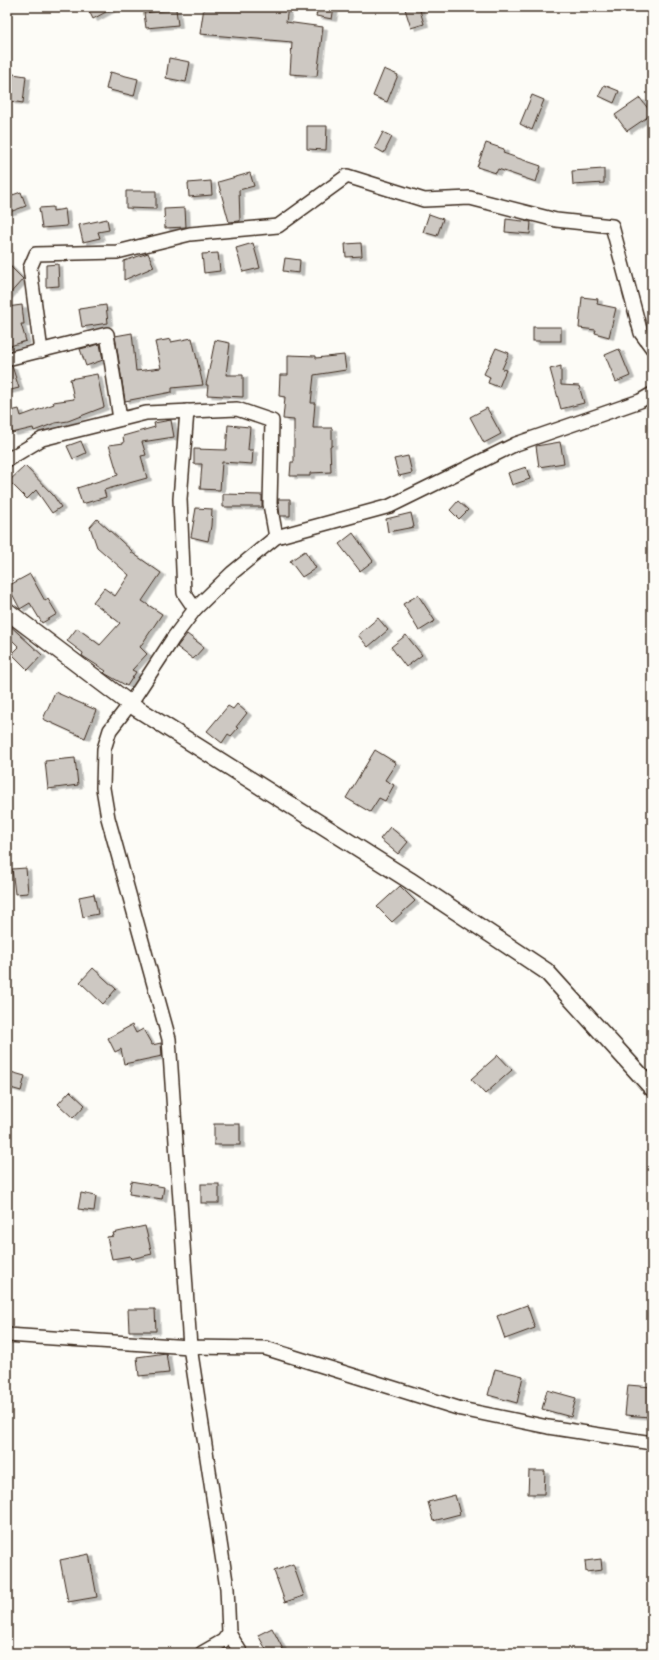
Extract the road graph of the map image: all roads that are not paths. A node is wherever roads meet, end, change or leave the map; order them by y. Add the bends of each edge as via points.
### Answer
1 (652, 348) edge
2 (41, 351) junction
3 (7, 359) edge
4 (652, 394) edge
5 (187, 411) junction
6 (120, 419) junction
7 (7, 460) edge
8 (276, 537) junction
9 (194, 609) junction
10 (7, 611) edge
11 (130, 704) junction
12 (652, 1088) edge
13 (7, 1335) edge
14 (190, 1347) junction
15 (652, 1443) edge
16 (229, 1634) junction
17 (202, 1653) edge
18 (241, 1653) edge

1 - 2 street via 641,333 612,226 556,220 470,198 424,200 347,176 278,226 190,234 117,252 36,254 30,268
2 - 3 street
2 - 6 street via 107,334
4 - 8 street via 640,402 516,444 390,506
5 - 6 street via 146,412
5 - 8 street via 237,409 272,421 270,504
5 - 9 street via 180,499 183,585 184,593
6 - 7 street via 42,439
8 - 9 street via 232,572
9 - 11 street
10 - 11 street
11 - 12 street via 408,880 546,971
11 - 14 street via 110,730 104,748 103,788 108,818 169,1039
13 - 14 street
14 - 15 street via 265,1348 461,1409 548,1427
14 - 16 street via 227,1588
16 - 17 street via 223,1641
16 - 18 street

